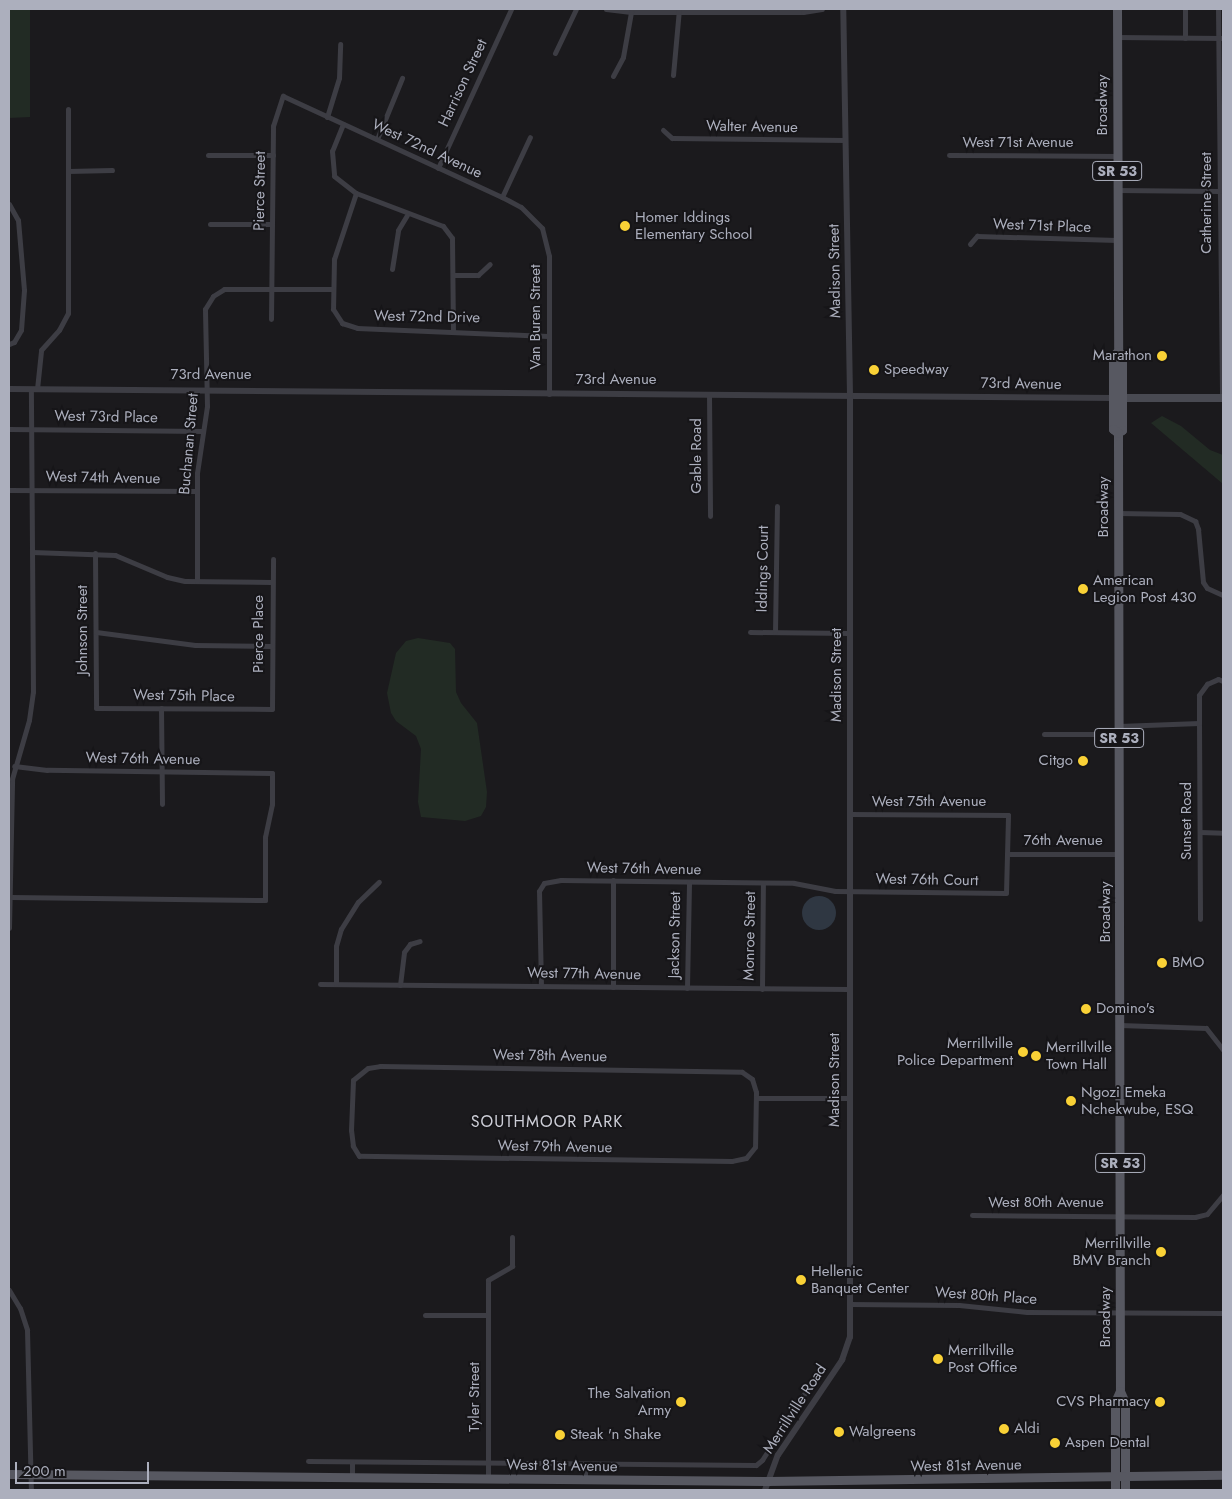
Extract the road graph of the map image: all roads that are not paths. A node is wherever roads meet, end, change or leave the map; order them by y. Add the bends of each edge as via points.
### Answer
1 (511, 9) edge
2 (576, 9) edge
3 (606, 9) edge
4 (679, 9) edge
5 (822, 9) edge
6 (843, 9) edge
7 (1117, 9) edge
8 (1185, 9) edge
9 (1218, 9) edge
10 (752, 10) edge
11 (631, 12) junction
12 (1117, 37) junction
13 (1185, 38) junction
14 (1221, 38) edge
15 (340, 44) dead end
16 (556, 53) dead end
17 (673, 75) dead end
18 (613, 76) dead end
19 (402, 78) dead end
20 (283, 96) joint
21 (68, 109) dead end
22 (327, 117) junction
23 (343, 124) junction
24 (663, 130) dead end
25 (530, 137) dead end
26 (377, 139) junction
27 (845, 140) junction
28 (208, 155) dead end
29 (273, 155) junction
30 (949, 155) dead end
31 (1117, 156) junction
32 (438, 168) junction
33 (112, 170) dead end
34 (68, 171) junction
35 (1117, 190) junction
36 (1220, 191) junction
37 (356, 193) junction
38 (502, 197) junction
39 (1222, 201) edge
40 (9, 204) edge
41 (407, 215) junction
42 (210, 224) dead end
43 (272, 224) junction
44 (1117, 240) junction
45 (547, 242) joint
46 (970, 244) dead end
47 (490, 264) dead end
48 (392, 269) dead end
49 (454, 275) junction
50 (272, 288) junction
51 (332, 289) junction
52 (271, 319) dead end
53 (452, 330) junction
54 (548, 336) junction
55 (9, 344) edge
56 (34, 388) junction
57 (9, 389) edge
58 (207, 389) junction
59 (549, 394) junction
60 (709, 395) junction
61 (850, 396) junction
62 (1117, 398) junction
63 (1222, 398) edge
64 (9, 429) edge
65 (31, 429) junction
66 (203, 431) junction
67 (9, 490) edge
68 (31, 490) junction
69 (197, 491) junction
70 (777, 506) dead end
71 (1118, 513) junction
72 (710, 516) dead end
73 (32, 552) junction
74 (95, 553) junction
75 (273, 559) dead end
76 (198, 582) junction
77 (271, 582) junction
78 (1223, 595) edge
79 (96, 632) junction
80 (750, 632) dead end
81 (775, 632) junction
82 (849, 633) junction
83 (272, 646) junction
84 (1223, 682) edge
85 (96, 708) joint
86 (161, 708) junction
87 (272, 709) joint
88 (1199, 723) junction
89 (1119, 730) junction
90 (1044, 734) dead end
91 (14, 766) junction
92 (162, 772) junction
93 (162, 804) dead end
94 (850, 814) junction
95 (1200, 832) junction
96 (1223, 833) edge
97 (1007, 854) junction
98 (1119, 854) junction
99 (613, 880) junction
100 (380, 882) dead end
101 (689, 882) junction
102 (763, 883) junction
103 (848, 891) junction
104 (11, 897) junction
105 (1200, 920) dead end
106 (9, 928) edge
107 (420, 941) dead end
108 (320, 984) dead end
109 (336, 984) junction
110 (400, 985) junction
111 (541, 986) junction
112 (613, 987) junction
113 (687, 988) junction
114 (762, 989) junction
115 (848, 989) junction
116 (1120, 1025) junction
117 (1223, 1050) edge
118 (756, 1098) junction
119 (848, 1098) junction
120 (359, 1156) joint
121 (1223, 1195) edge
122 (972, 1215) dead end
123 (1120, 1216) junction
124 (512, 1237) dead end
125 (9, 1290) edge
126 (850, 1304) junction
127 (1120, 1313) junction
128 (1223, 1313) edge
129 (425, 1315) dead end
130 (488, 1315) junction
131 (849, 1342) joint
132 (1120, 1391) junction
133 (813, 1403) junction
134 (308, 1461) dead end
135 (352, 1462) junction
136 (488, 1463) junction
137 (585, 1464) junction
138 (9, 1474) edge
139 (30, 1474) junction
140 (1223, 1475) edge
141 (1115, 1477) junction
142 (1125, 1477) junction
143 (352, 1478) junction
144 (488, 1479) junction
145 (585, 1480) junction
146 (766, 1486) edge
147 (30, 1490) edge
148 (1115, 1490) edge
149 (1125, 1490) edge

1 - 32 street, Harrison Street
2 - 16 street
3 - 11 street
4 - 10 street
4 - 11 street
4 - 17 street
5 - 10 street via 803,12
6 - 27 street, Madison Street
7 - 12 main road, Broadway / SR 53
8 - 13 street
9 - 14 street, Catherine Street
11 - 18 street via 627,41
12 - 13 street
12 - 31 main road, Broadway / SR 53
13 - 14 street
14 - 36 street, Catherine Street
15 - 22 street via 339,78
19 - 26 street
20 - 22 street, West 72nd Avenue
20 - 29 street, Pierce Street via 273,126
21 - 34 street
22 - 23 street, West 72nd Avenue
23 - 26 street, West 72nd Avenue
23 - 37 street via 331,162 334,176
24 - 27 street, Walter Avenue via 672,138
25 - 38 street
26 - 32 street, West 72nd Avenue
27 - 61 street, Madison Street
28 - 29 street
29 - 43 street, Pierce Street
30 - 31 street, West 71st Avenue
31 - 35 main road, Broadway / SR 53
32 - 38 street, West 72nd Avenue
33 - 34 street
34 - 56 street via 68,313 59,330 41,350
35 - 36 street
35 - 44 main road, Broadway / SR 53
36 - 39 street, Catherine Street
37 - 41 street
37 - 51 street, West 72nd Drive via 338,240
38 - 45 street, West 72nd Avenue via 533,218 542,228
39 - 63 street, Catherine Street
40 - 55 street via 18,220 24,290 21,330
41 - 48 street via 398,230
41 - 49 street via 443,226 452,238
42 - 43 street
43 - 50 street, Pierce Street
44 - 46 street, West 71st Place via 977,236
44 - 62 main road, Broadway / SR 53 via 1118,351 1122,355
45 - 54 street, Van Buren Street
47 - 49 street via 478,275
49 - 53 street
50 - 51 street
50 - 52 street, Pierce Street
50 - 58 street, Buchanan Street via 224,289 213,296 205,309
51 - 53 street, West 72nd Drive via 334,309 342,322 357,328
53 - 54 street, West 72nd Drive
54 - 59 street, Van Buren Street
56 - 57 street, 73rd Avenue
56 - 58 street, 73rd Avenue
56 - 65 street
58 - 59 street, 73rd Avenue
58 - 66 street, Buchanan Street
59 - 60 street, 73rd Avenue
60 - 61 street, 73rd Avenue
60 - 72 street, Gable Road
61 - 62 street, 73rd Avenue
61 - 82 street, Madison Street
62 - 63 main road, 73rd Avenue
62 - 71 main road, Broadway / SR 53 via 1122,430 1118,433
64 - 65 street, West 73rd Place
65 - 66 street, West 73rd Place
65 - 68 street
66 - 69 street, Buchanan Street
67 - 68 street, West 74th Avenue
68 - 69 street, West 74th Avenue
68 - 73 street
69 - 76 street, Buchanan Street
70 - 81 street, Iddings Court
71 - 78 street via 1180,514 1195,521 1203,582
71 - 89 main road, Broadway / SR 53
73 - 74 street
73 - 91 street via 32,700
74 - 76 street via 121,556 171,578
74 - 79 street, Johnson Street
75 - 77 street, Pierce Place
76 - 77 street
77 - 83 street, Pierce Place
79 - 83 street via 195,645
79 - 85 street, Johnson Street
80 - 81 street
81 - 82 street
82 - 94 street, Madison Street
83 - 87 street, Pierce Place
84 - 88 street, Sunset Road via 1218,680 1207,684 1199,695
85 - 86 street, West 75th Place
86 - 87 street, West 75th Place
86 - 92 street
88 - 89 street
88 - 95 street, Sunset Road
89 - 90 street
89 - 98 main road, Broadway / SR 53
91 - 92 street, West 76th Avenue via 47,770
91 - 104 street
92 - 93 street
92 - 104 street, West 76th Avenue via 272,773 272,809 265,837 265,900
94 - 97 street, West 75th Avenue via 1008,815
94 - 103 street, Madison Street
95 - 96 street
95 - 105 street, Sunset Road
97 - 98 street, 76th Avenue
97 - 103 street, West 76th Court via 1006,893
98 - 116 main road, Broadway / SR 53
99 - 101 street, West 76th Avenue
99 - 111 street, West 76th Avenue via 544,883 539,890
99 - 112 street
100 - 109 street via 358,902 341,928 336,946
101 - 102 street, West 76th Avenue
101 - 113 street, Jackson Street
102 - 103 street, West 76th Avenue via 794,883 820,890
102 - 114 street, Monroe Street
103 - 115 street, Madison Street
104 - 106 street
107 - 110 street via 410,944 404,952
108 - 109 street, West 77th Avenue
109 - 110 street, West 77th Avenue
110 - 111 street, West 77th Avenue
111 - 112 street, West 77th Avenue
112 - 113 street, West 77th Avenue
113 - 114 street, West 77th Avenue
114 - 115 street, West 77th Avenue
115 - 119 street, Madison Street
116 - 117 street via 1206,1028
116 - 123 main road, Broadway / SR 53
118 - 119 street
118 - 120 street, West 79th Avenue via 756,1140 750,1154 732,1161
118 - 120 street, West 78th Avenue via 752,1079 742,1072 380,1066 360,1072 353,1080 351,1130 353,1146
119 - 126 street, Madison Street
121 - 123 street, West 80th Avenue via 1219,1204 1207,1214 1195,1217
122 - 123 street, West 80th Avenue
123 - 127 main road, Broadway / SR 53
124 - 130 street, Tyler Street via 512,1266 488,1280
125 - 139 street via 20,1308 27,1330
126 - 127 street, West 80th Place via 959,1305 1027,1312
126 - 131 street, Madison Street
127 - 128 street, West 80th Place
127 - 132 main road, Broadway / SR 53
129 - 130 street
130 - 136 street, Tyler Street
131 - 133 street, Merrillville Road via 842,1360
132 - 141 main road, Broadway / SR 53 via 1115,1402
132 - 142 main road, Broadway / SR 53 via 1125,1402
133 - 137 street via 804,1393 756,1465
133 - 146 street, Merrillville Road via 782,1448
134 - 135 street
135 - 136 street
135 - 143 street
136 - 137 street
136 - 144 street, Tyler Street
137 - 145 street
138 - 139 main road, West 81st Avenue
139 - 143 main road, West 81st Avenue
139 - 147 street
140 - 142 main road, West 81st Avenue
141 - 142 main road, West 81st Avenue
141 - 146 main road, West 81st Avenue
141 - 148 main road, Broadway / SR 53
142 - 149 main road, Broadway / SR 53
143 - 144 main road, West 81st Avenue
144 - 145 main road, West 81st Avenue
145 - 146 main road, West 81st Avenue

